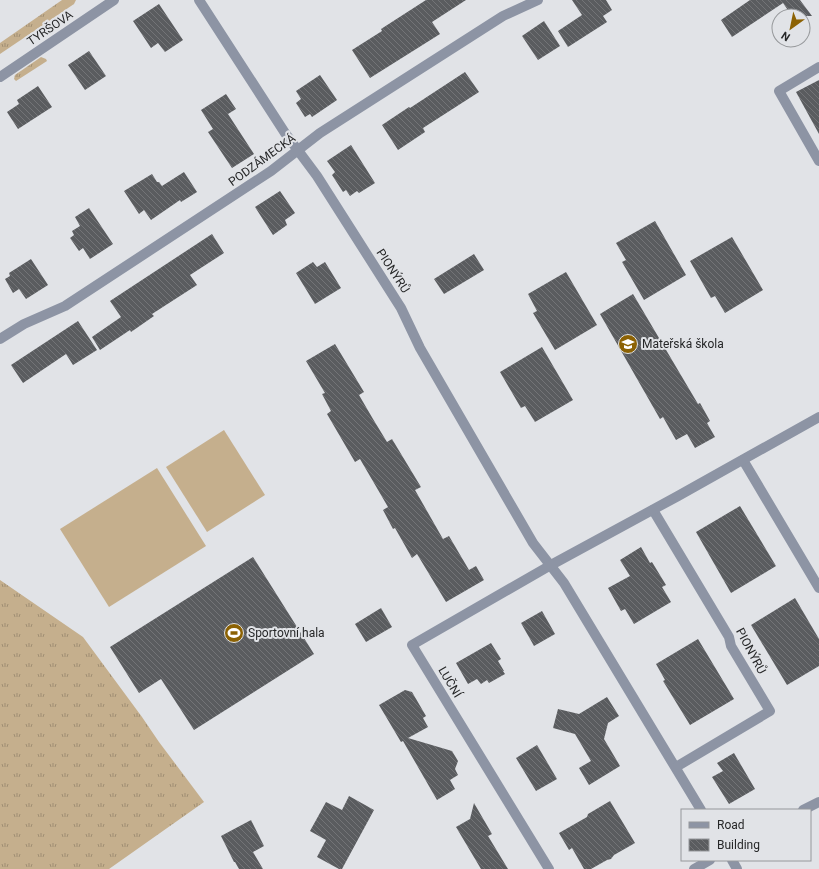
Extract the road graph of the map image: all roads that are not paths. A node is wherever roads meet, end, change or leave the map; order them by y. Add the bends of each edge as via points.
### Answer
1 (114, 0) edge
2 (199, 0) edge
3 (538, 0) edge
4 (819, 67) edge
5 (0, 77) edge
6 (297, 151) junction
7 (819, 161) edge
8 (0, 339) edge
9 (819, 417) edge
10 (742, 460) junction
11 (653, 510) junction
12 (551, 565) junction
13 (819, 588) edge
14 (676, 767) junction
15 (819, 802) edge
16 (700, 809) edge
17 (805, 809) edge
18 (708, 861) edge
19 (549, 869) edge
20 (694, 869) edge

1 - 5 street, TYRŠOVA
2 - 6 street, PIONÝRŮ
3 - 6 street, PODZÁMECKÁ via 502,16 320,133
4 - 7 street via 779,91
6 - 8 street, PODZÁMECKÁ via 271,172 65,306 24,324
6 - 12 street, PIONÝRŮ via 317,176 401,308 420,348 533,543
9 - 10 street
10 - 11 street
10 - 13 street
11 - 12 street
11 - 14 street, PIONÝRŮ via 770,711
12 - 14 street, PIONÝRŮ
12 - 19 street, LUČNÍ via 412,645
14 - 16 street, PIONÝRŮ
15 - 17 street
18 - 20 street

